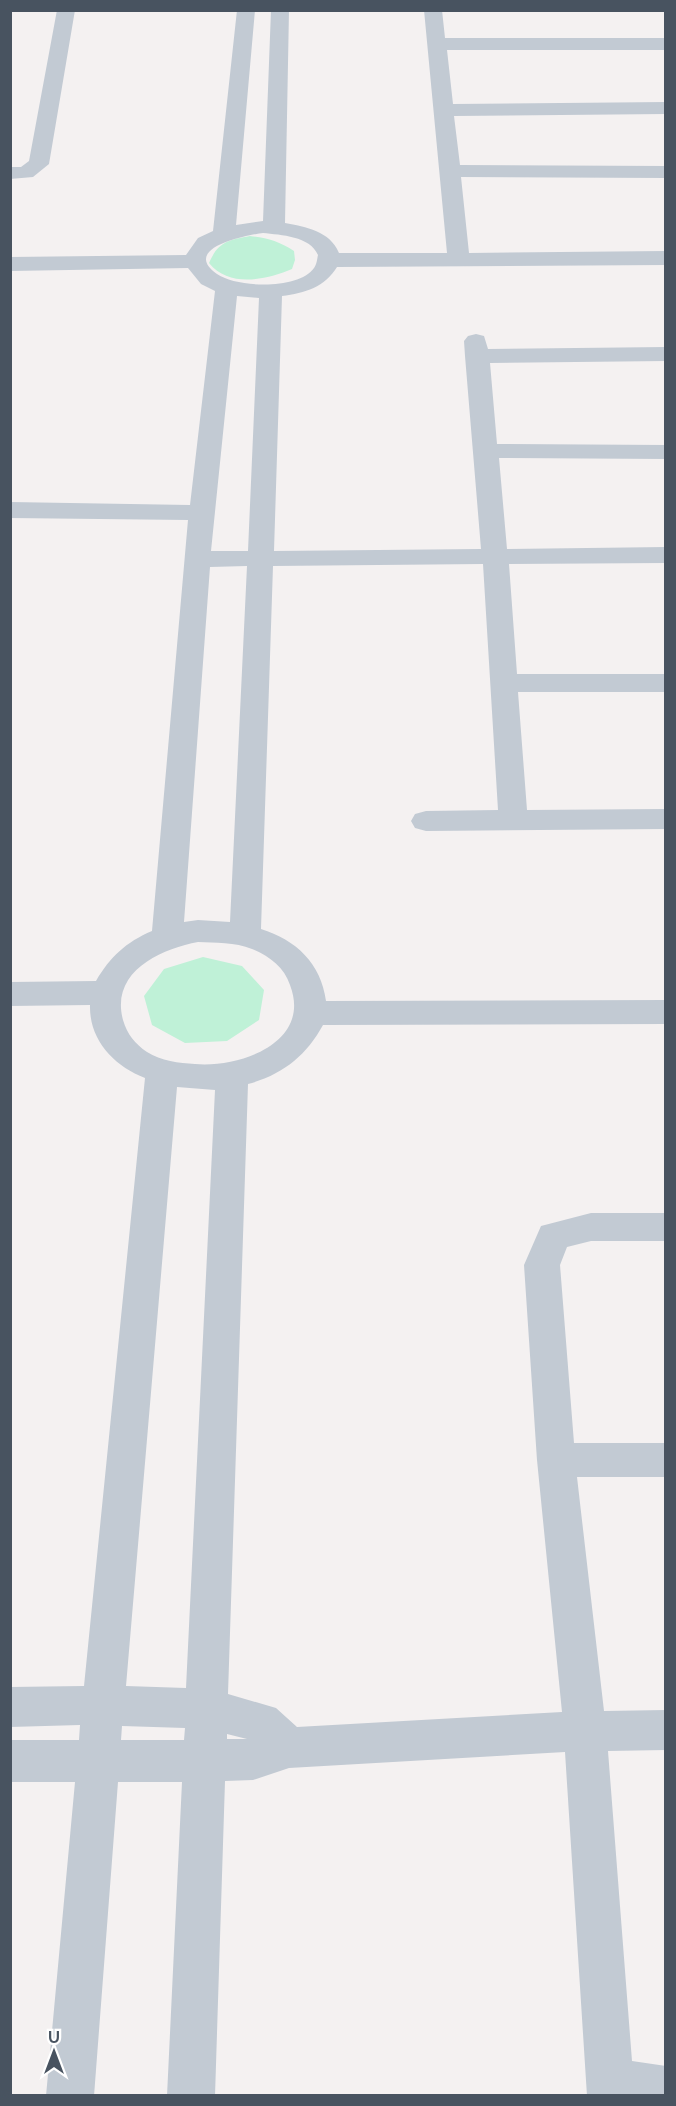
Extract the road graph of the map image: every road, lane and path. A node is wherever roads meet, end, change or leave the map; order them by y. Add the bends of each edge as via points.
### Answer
1 (66, 10) edge
2 (246, 10) edge
3 (280, 10) edge
4 (433, 10) edge
5 (437, 44) junction
6 (666, 44) edge
7 (666, 108) edge
8 (443, 110) junction
9 (450, 171) junction
10 (666, 172) edge
11 (10, 173) edge
12 (274, 227) junction
13 (224, 233) junction
14 (666, 258) edge
15 (459, 259) junction
16 (330, 260) junction
17 (196, 261) junction
18 (10, 264) edge
19 (226, 287) junction
20 (271, 292) junction
21 (666, 354) edge
22 (486, 451) junction
23 (666, 452) edge
24 (10, 510) edge
25 (203, 513) junction
26 (495, 555) junction
27 (666, 555) edge
28 (197, 559) junction
29 (260, 560) junction
30 (503, 682) junction
31 (666, 682) edge
32 (666, 819) edge
33 (513, 820) junction
34 (426, 821) dead end
35 (245, 935) junction
36 (167, 937) junction
37 (106, 993) junction
38 (10, 994) edge
39 (666, 1012) edge
40 (308, 1013) junction
41 (162, 1073) junction
42 (232, 1077) junction
43 (666, 1227) edge
44 (556, 1460) junction
45 (666, 1460) edge
46 (103, 1705) junction
47 (10, 1707) edge
48 (207, 1709) junction
49 (666, 1730) edge
50 (585, 1731) junction
51 (289, 1748) junction
52 (99, 1760) junction
53 (10, 1761) edge
54 (205, 1761) junction
55 (610, 2088) edge
56 (666, 2090) edge
57 (70, 2096) edge
58 (191, 2096) edge

1 - 11 street via 39,164 26,173
2 - 13 street
3 - 12 street
4 - 5 street
5 - 6 street
5 - 8 street
7 - 8 street
8 - 9 street
9 - 10 street
9 - 15 street
12 - 13 street
12 - 16 street via 302,232 317,240 327,249
13 - 17 street via 204,245
14 - 15 street
15 - 16 street
16 - 20 street via 312,281
17 - 18 street
17 - 19 street via 200,271
19 - 20 street
19 - 25 street
20 - 29 street
21 - 22 street via 476,348
22 - 23 street
22 - 26 street
24 - 25 street
25 - 28 street
26 - 27 street
26 - 29 street
26 - 30 street
28 - 29 street
28 - 36 street
29 - 35 street
30 - 31 street
30 - 33 street
32 - 33 street
33 - 34 street
35 - 36 street via 198,931
35 - 40 street via 287,954 304,975 311,999
36 - 37 street via 139,950 118,969
37 - 38 street
37 - 41 street via 105,1017 115,1040 134,1060
39 - 40 street
40 - 42 street via 307,1024 291,1047 266,1065
41 - 42 street via 197,1079
41 - 46 street
42 - 48 street
43 - 44 street via 591,1227 554,1236 542,1265
44 - 45 street
44 - 50 street
46 - 47 street
46 - 48 street
46 - 52 street
48 - 51 street via 261,1722
48 - 54 street
49 - 50 street
50 - 51 street
50 - 55 street
51 - 54 street via 253,1759
52 - 53 street
52 - 54 street
52 - 57 street
54 - 58 street
55 - 56 street

